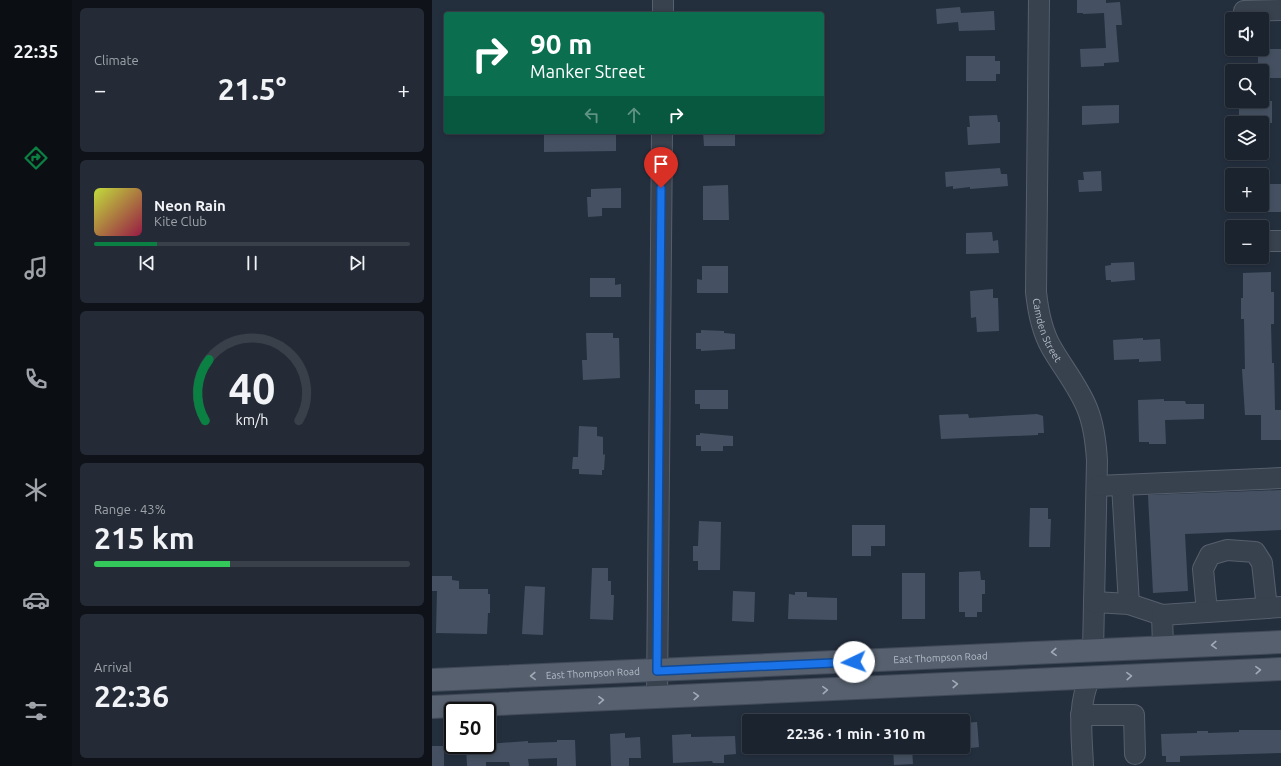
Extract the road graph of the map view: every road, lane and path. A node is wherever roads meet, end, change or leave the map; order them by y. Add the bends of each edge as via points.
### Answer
1 (663, 0) edge
2 (1039, 0) edge
3 (1281, 10) edge
4 (1244, 11) dead end
5 (663, 12) edge
6 (662, 134) edge
7 (1281, 478) edge
8 (1122, 485) junction
9 (1097, 486) junction
10 (1094, 602) junction
11 (1129, 604) junction
12 (1274, 608) edge
13 (1207, 612) junction
14 (1162, 615) junction
15 (1281, 642) edge
16 (1164, 647) junction
17 (1093, 651) junction
18 (1281, 669) edge
19 (657, 671) junction
20 (1090, 678) junction
21 (432, 680) edge
22 (657, 698) junction
23 (432, 707) edge
24 (1082, 715) junction
25 (1135, 754) dead end
26 (1083, 766) edge

1 - 5 street
2 - 9 street, Camden Street via 1036,292 1041,321 1049,342 1079,391 1090,418 1096,443
3 - 4 street
6 - 19 street
7 - 8 street
8 - 9 street
8 - 11 street
9 - 10 street, Camden Street
10 - 11 street
10 - 17 street, Camden Street
11 - 14 street
12 - 13 street
12 - 13 street via 1262,563 1255,552 1227,550 1210,555 1203,569
13 - 14 street
14 - 16 street
15 -> 16 main road, East Thompson Road
16 - 17 main road, East Thompson Road
17 -> 19 main road, East Thompson Road
17 - 20 main road
20 -> 18 main road
19 -> 21 main road, East Thompson Road
19 - 22 street
22 -> 20 main road
20 - 24 street via 1084,690
23 -> 22 main road
24 - 25 street via 1134,715
24 - 26 street

